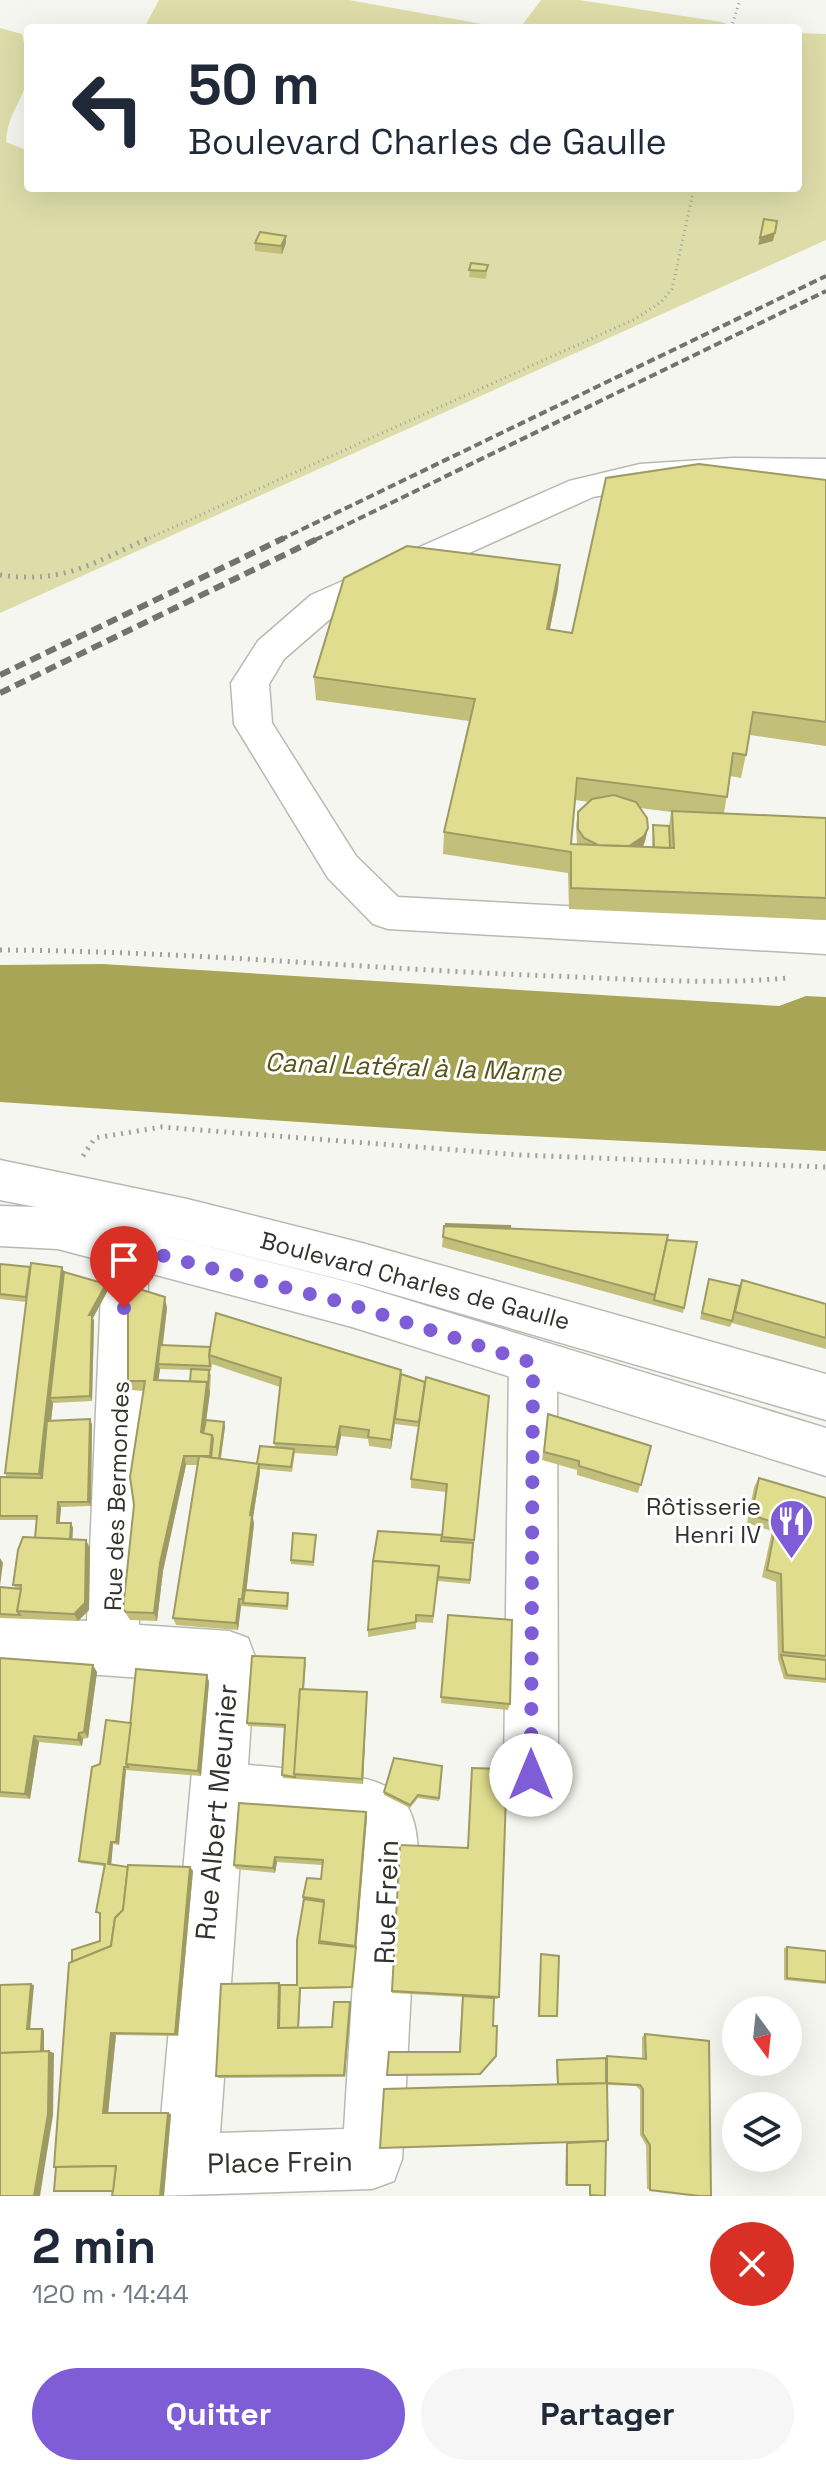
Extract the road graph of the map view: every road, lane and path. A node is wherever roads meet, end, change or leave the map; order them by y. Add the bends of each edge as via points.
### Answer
1 (740, 0) edge
2 (732, 24) edge
3 (693, 192) edge
4 (826, 470) edge
5 (0, 575) edge
6 (826, 937) edge
7 (0, 950) edge
8 (799, 977) dead end
9 (826, 1167) edge
10 (0, 1180) edge
11 (66, 1195) junction
12 (0, 1226) edge
13 (126, 1246) junction
14 (533, 1363) junction
15 (826, 1397) edge
16 (826, 1452) edge
17 (0, 1642) edge
18 (112, 1650) junction
19 (531, 1775) dead end
20 (218, 1789) junction
21 (372, 2159) joint
22 (187, 2180) edge

1 - 2 path
3 - 5 path via 672,289 635,319 71,573 34,580
4 - 6 street via 699,471 614,478 581,489 324,604 271,650 250,683 253,724 342,867 388,913
7 - 8 path via 129,951 730,983
9 - 11 path via 520,1155 162,1127 95,1138
10 - 11 street, Boulevard Charles de Gaulle
11 - 15 street, Boulevard Charles de Gaulle via 187,1219 362,1264
12 - 13 street, Boulevard Charles de Gaulle via 58,1229
13 - 14 street, Boulevard Charles de Gaulle via 352,1305
13 - 18 street, Rue des Bermondes
14 - 16 street, Boulevard Charles de Gaulle
14 - 19 street
17 - 18 street, Rue Albert Meunier
18 - 20 street, Rue Albert Meunier via 229,1657
20 - 21 street, Rue Frein via 368,1805 385,1816 390,1858
20 - 22 street, Rue Albert Meunier
21 - 22 street, Place Frein

